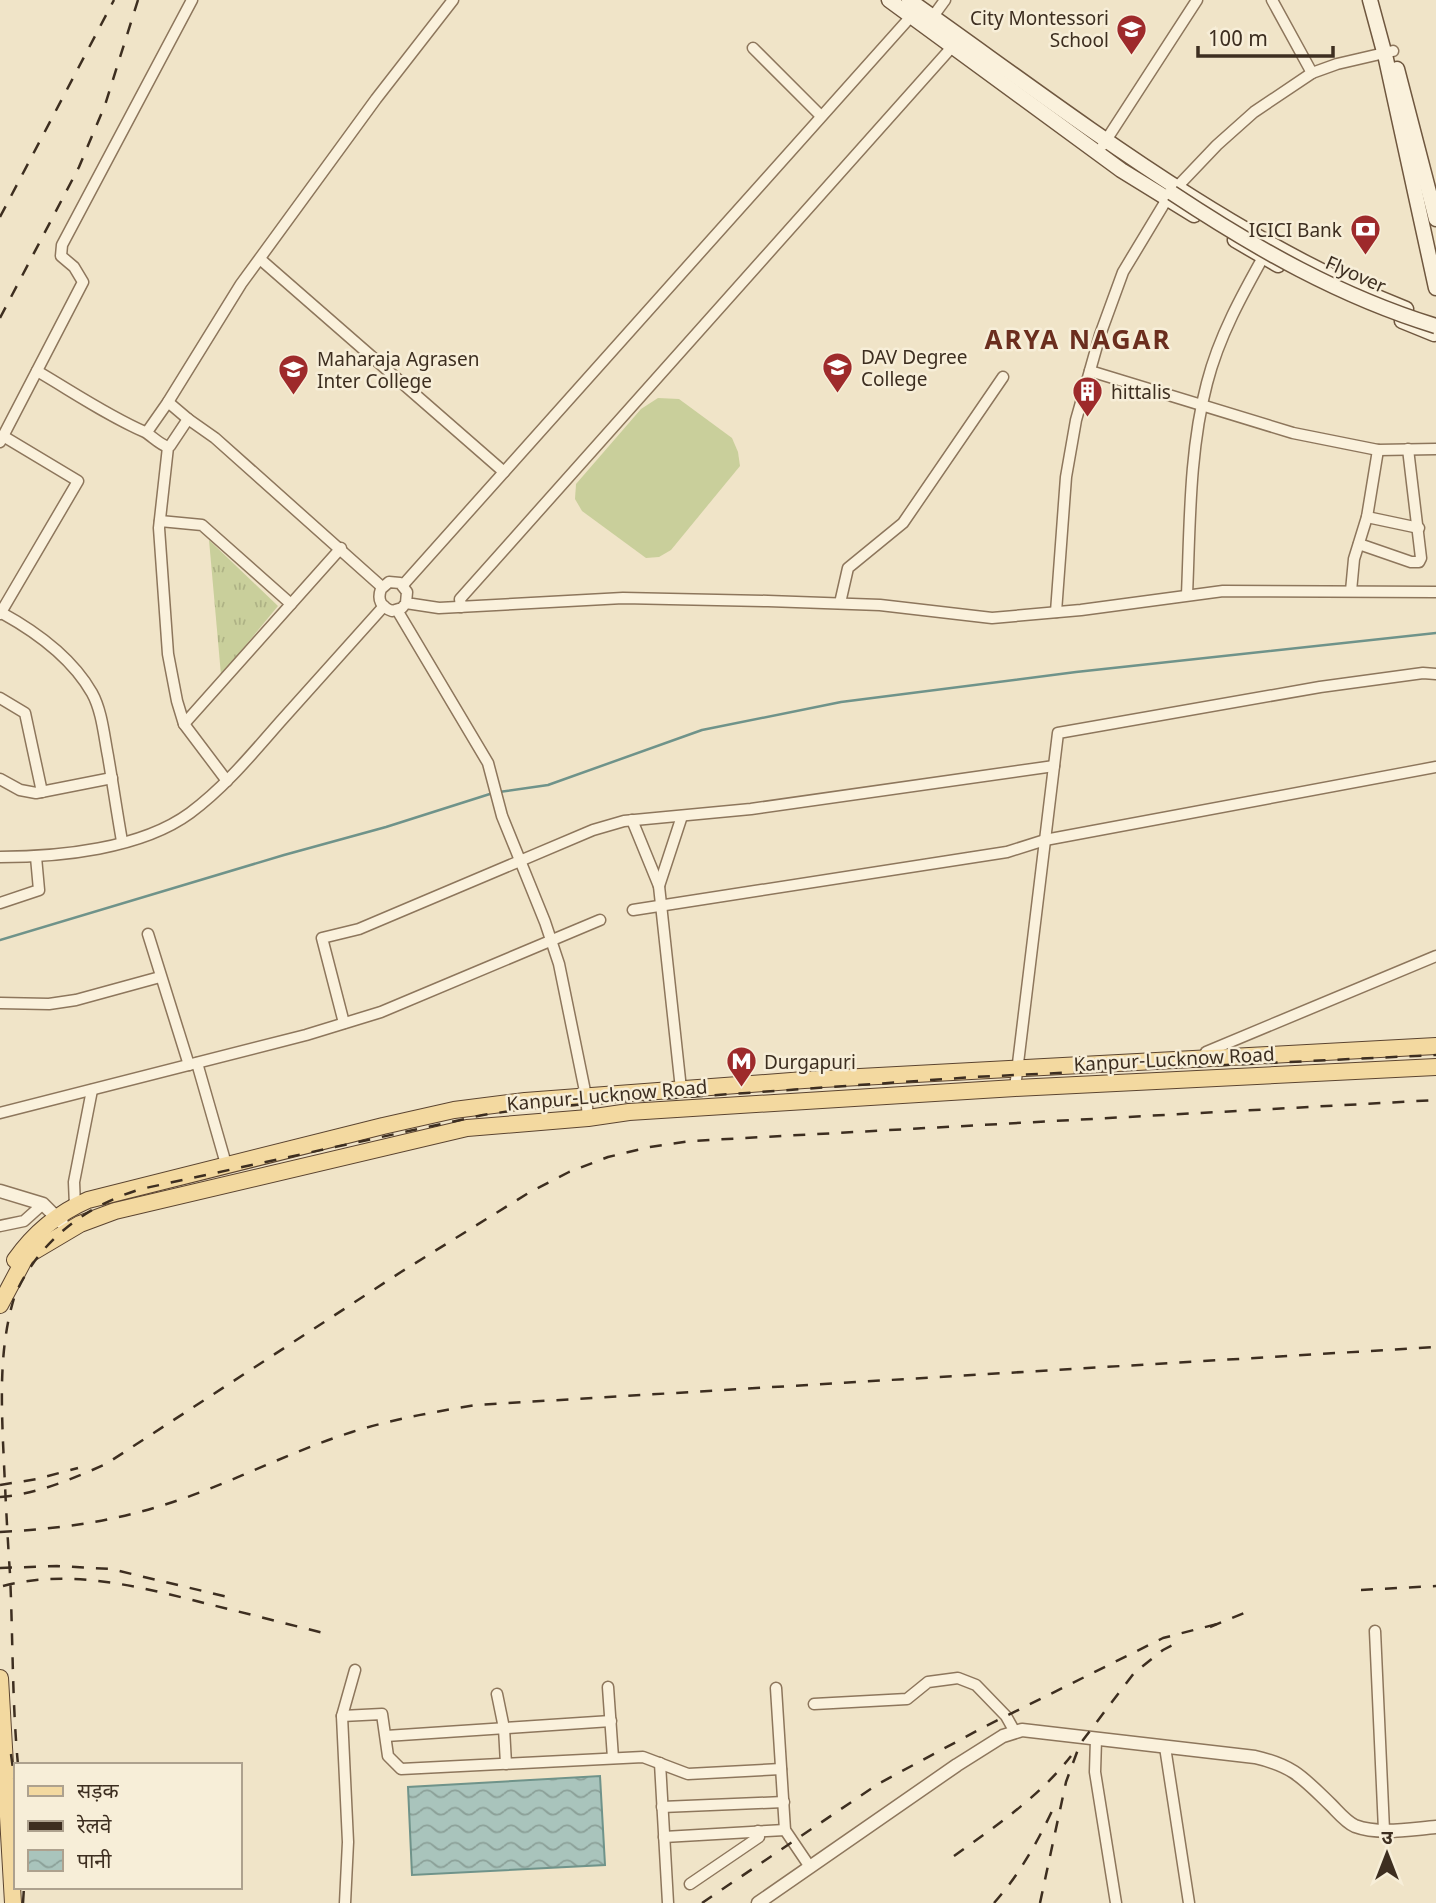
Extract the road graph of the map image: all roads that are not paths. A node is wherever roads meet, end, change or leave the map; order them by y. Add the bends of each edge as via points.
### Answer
1 (192, 0) edge
2 (453, 0) edge
3 (889, 0) edge
4 (945, 0) edge
5 (1197, 0) edge
6 (1272, 0) edge
7 (1370, 0) edge
8 (1379, 0) edge
9 (913, 8) edge
10 (929, 22) junction
11 (952, 47) junction
12 (753, 48) dead end
13 (1388, 52) junction
14 (1312, 73) junction
15 (820, 115) junction
16 (1105, 139) junction
17 (1100, 155) junction
18 (1141, 174) junction
19 (1172, 193) junction
20 (1436, 219) edge
21 (1272, 243) junction
22 (1263, 257) junction
23 (260, 259) junction
24 (1436, 288) edge
25 (1436, 329) edge
26 (37, 371) junction
27 (1090, 371) junction
28 (1003, 377) dead end
29 (168, 402) junction
30 (1203, 405) junction
31 (187, 419) junction
32 (147, 432) junction
33 (2, 439) edge
34 (168, 447) junction
35 (1408, 449) junction
36 (1436, 449) edge
37 (1378, 450) junction
38 (504, 472) junction
39 (1367, 517) junction
40 (160, 521) junction
41 (1419, 528) junction
42 (1359, 544) junction
43 (341, 548) junction
44 (403, 585) junction
45 (382, 587) junction
46 (1351, 591) junction
47 (1436, 592) edge
48 (1187, 595) junction
49 (291, 604) junction
50 (840, 604) junction
51 (384, 606) junction
52 (401, 607) junction
53 (461, 607) junction
54 (1056, 612) junction
55 (0, 613) edge
56 (1436, 674) edge
57 (0, 698) edge
58 (184, 724) junction
59 (1054, 766) junction
60 (1436, 767) edge
61 (0, 779) edge
62 (111, 779) junction
63 (227, 781) junction
64 (42, 792) junction
65 (682, 816) junction
66 (632, 820) junction
67 (1045, 840) junction
68 (122, 841) junction
69 (0, 857) edge
70 (36, 857) junction
71 (520, 862) junction
72 (659, 886) junction
73 (0, 904) edge
74 (662, 905) junction
75 (632, 910) dead end
76 (600, 920) dead end
77 (148, 934) dead end
78 (551, 941) junction
79 (1436, 956) edge
80 (160, 977) junction
81 (0, 1003) edge
82 (344, 1023) junction
83 (1436, 1046) edge
84 (1403, 1047) junction
85 (1299, 1052) junction
86 (1205, 1057) junction
87 (193, 1064) junction
88 (1436, 1067) edge
89 (1018, 1068) junction
90 (1403, 1069) junction
91 (1300, 1074) junction
92 (1015, 1088) junction
93 (681, 1089) junction
94 (92, 1090) junction
95 (586, 1096) junction
96 (0, 1113) edge
97 (588, 1118) junction
98 (226, 1164) junction
99 (0, 1191) edge
100 (43, 1204) junction
101 (75, 1206) junction
102 (57, 1217) junction
103 (0, 1226) edge
104 (70, 1230) junction
105 (0, 1286) edge
106 (0, 1306) edge
107 (1375, 1630) dead end
108 (355, 1670) dead end
109 (0, 1678) edge
110 (608, 1686) dead end
111 (776, 1688) dead end
112 (498, 1694) dead end
113 (814, 1704) dead end
114 (342, 1716) junction
115 (611, 1721) junction
116 (504, 1728) junction
117 (1015, 1732) junction
118 (386, 1736) junction
119 (1096, 1739) junction
120 (1165, 1747) junction
121 (613, 1758) junction
122 (660, 1763) junction
123 (506, 1764) junction
124 (782, 1769) junction
125 (784, 1802) junction
126 (662, 1807) junction
127 (1436, 1827) edge
128 (785, 1830) junction
129 (1384, 1830) junction
130 (758, 1831) junction
131 (664, 1837) junction
132 (0, 1844) edge
133 (810, 1867) junction
134 (690, 1884) dead end
135 (2, 1903) edge
136 (13, 1903) edge
137 (345, 1903) edge
138 (668, 1903) edge
139 (758, 1903) edge
140 (1116, 1903) edge
141 (1189, 1903) edge

1 - 26 street via 62,245 61,256 83,282
2 - 23 street
3 - 9 main road
4 - 10 street
5 - 16 street
6 - 14 street
7 - 13 main road
8 - 13 main road
9 - 10 main road
9 - 15 street
10 - 11 main road
10 - 16 main road
11 - 17 main road
11 - 53 street via 460,599
12 - 15 street
13 - 14 street
13 - 20 main road
13 - 24 main road
14 - 19 street via 1254,112
15 - 38 street
16 - 17 street
16 - 18 main road
17 - 18 main road
18 - 19 main road
18 - 19 main road, Flyover
19 - 21 main road
19 - 22 main road
19 - 25 main road, Flyover, bridge via 1328,284
19 - 27 street via 1123,272
21 - 22 street
21 - 25 main road
22 - 25 main road via 1360,304
22 - 30 street via 1228,324
23 - 29 street
23 - 38 street
26 - 32 street
26 - 33 street
27 - 30 street
27 - 54 street via 1066,477
28 - 50 street via 903,523 848,568
29 - 31 street
29 - 32 street
30 - 37 street via 1293,433
30 - 48 street via 1191,500
31 - 34 street
31 - 43 street
32 - 34 street
33 - 55 street via 78,481
34 - 40 street
35 - 36 street
35 - 37 street
35 - 41 street
37 - 39 street
38 - 44 street
39 - 41 street
39 - 42 street
40 - 49 street via 202,525
40 - 58 street via 169,654
41 - 42 street via 1419,562
42 - 46 street
43 - 45 street
43 - 49 street
44 - 45 street via 389,582
44 - 52 street via 407,592
45 - 51 street via 379,600
46 - 47 street
46 - 48 street
48 - 54 street
49 - 58 street
50 - 53 street via 623,598
50 - 54 street via 992,618
51 - 52 street via 392,611
51 - 63 street
52 - 53 street
52 - 71 street via 488,763
55 - 62 street via 55,650 93,695
56 - 59 street via 1320,687 1058,733
57 - 64 street via 25,713
58 - 63 street
59 - 65 street
59 - 67 street
60 - 67 street
61 - 64 street via 20,790
62 - 64 street
62 - 68 street
63 - 68 street via 189,814 151,834
65 - 66 street
65 - 72 street
66 - 71 street via 593,830
66 - 72 street
67 - 74 street via 1007,852
67 - 89 street
68 - 70 street via 82,853
69 - 70 street
70 - 73 street via 39,890
71 - 78 street
71 - 82 street via 359,929 322,938
72 - 74 street
74 - 75 street
74 - 93 street
76 - 78 street
77 - 80 street
78 - 82 street
78 - 95 street
79 - 86 street via 1206,1052
80 - 81 street via 76,1000
80 - 87 street
82 - 87 street
83 - 84 main road, Kanpur-Lucknow Road
84 - 85 main road, Kanpur-Lucknow Road
84 - 90 main road
85 - 86 main road, Kanpur-Lucknow Road
85 - 91 main road
86 - 89 main road, Kanpur-Lucknow Road
87 - 94 street
87 - 98 street
88 - 90 main road, Kanpur-Lucknow Road
89 - 92 street
89 - 93 main road, Kanpur-Lucknow Road
90 - 91 main road, Kanpur-Lucknow Road
91 - 92 main road, Kanpur-Lucknow Road
92 - 97 main road, Kanpur-Lucknow Road
93 - 95 main road, Kanpur-Lucknow Road
94 - 96 street
94 - 101 street via 74,1182
95 - 97 street
95 - 98 main road, Kanpur-Lucknow Road via 454,1110
97 - 104 main road, Kanpur-Lucknow Road via 467,1128 115,1211
98 - 101 main road, Kanpur-Lucknow Road
99 - 100 street
100 - 102 street
100 - 103 street via 24,1221
101 - 102 main road, Kanpur-Lucknow Road
102 - 104 street
102 - 105 main road, Kanpur-Lucknow Road via 25,1245
104 - 106 main road, Kanpur-Lucknow Road via 26,1256
107 - 129 street
108 - 114 street
109 - 136 main road
110 - 115 street
111 - 124 street
112 - 116 street
113 - 117 street via 907,1699 928,1682 958,1678 976,1685
114 - 118 street via 382,1714
114 - 137 street via 348,1842
115 - 116 street
115 - 121 street
116 - 118 street
116 - 123 street
117 - 119 street
117 - 133 street via 957,1765
118 - 123 street via 387,1756 401,1769
119 - 120 street
119 - 140 street via 1095,1772
120 - 129 street via 1279,1763 1297,1772 1353,1825
120 - 141 street
121 - 122 street via 643,1757
121 - 123 street
122 - 124 street via 688,1774
122 - 126 street
124 - 125 street
125 - 126 street
125 - 128 street
126 - 131 street
127 - 129 street
128 - 130 street
128 - 133 street
130 - 131 street
130 - 134 street via 759,1837
131 - 138 street
132 - 135 main road
133 - 139 street

